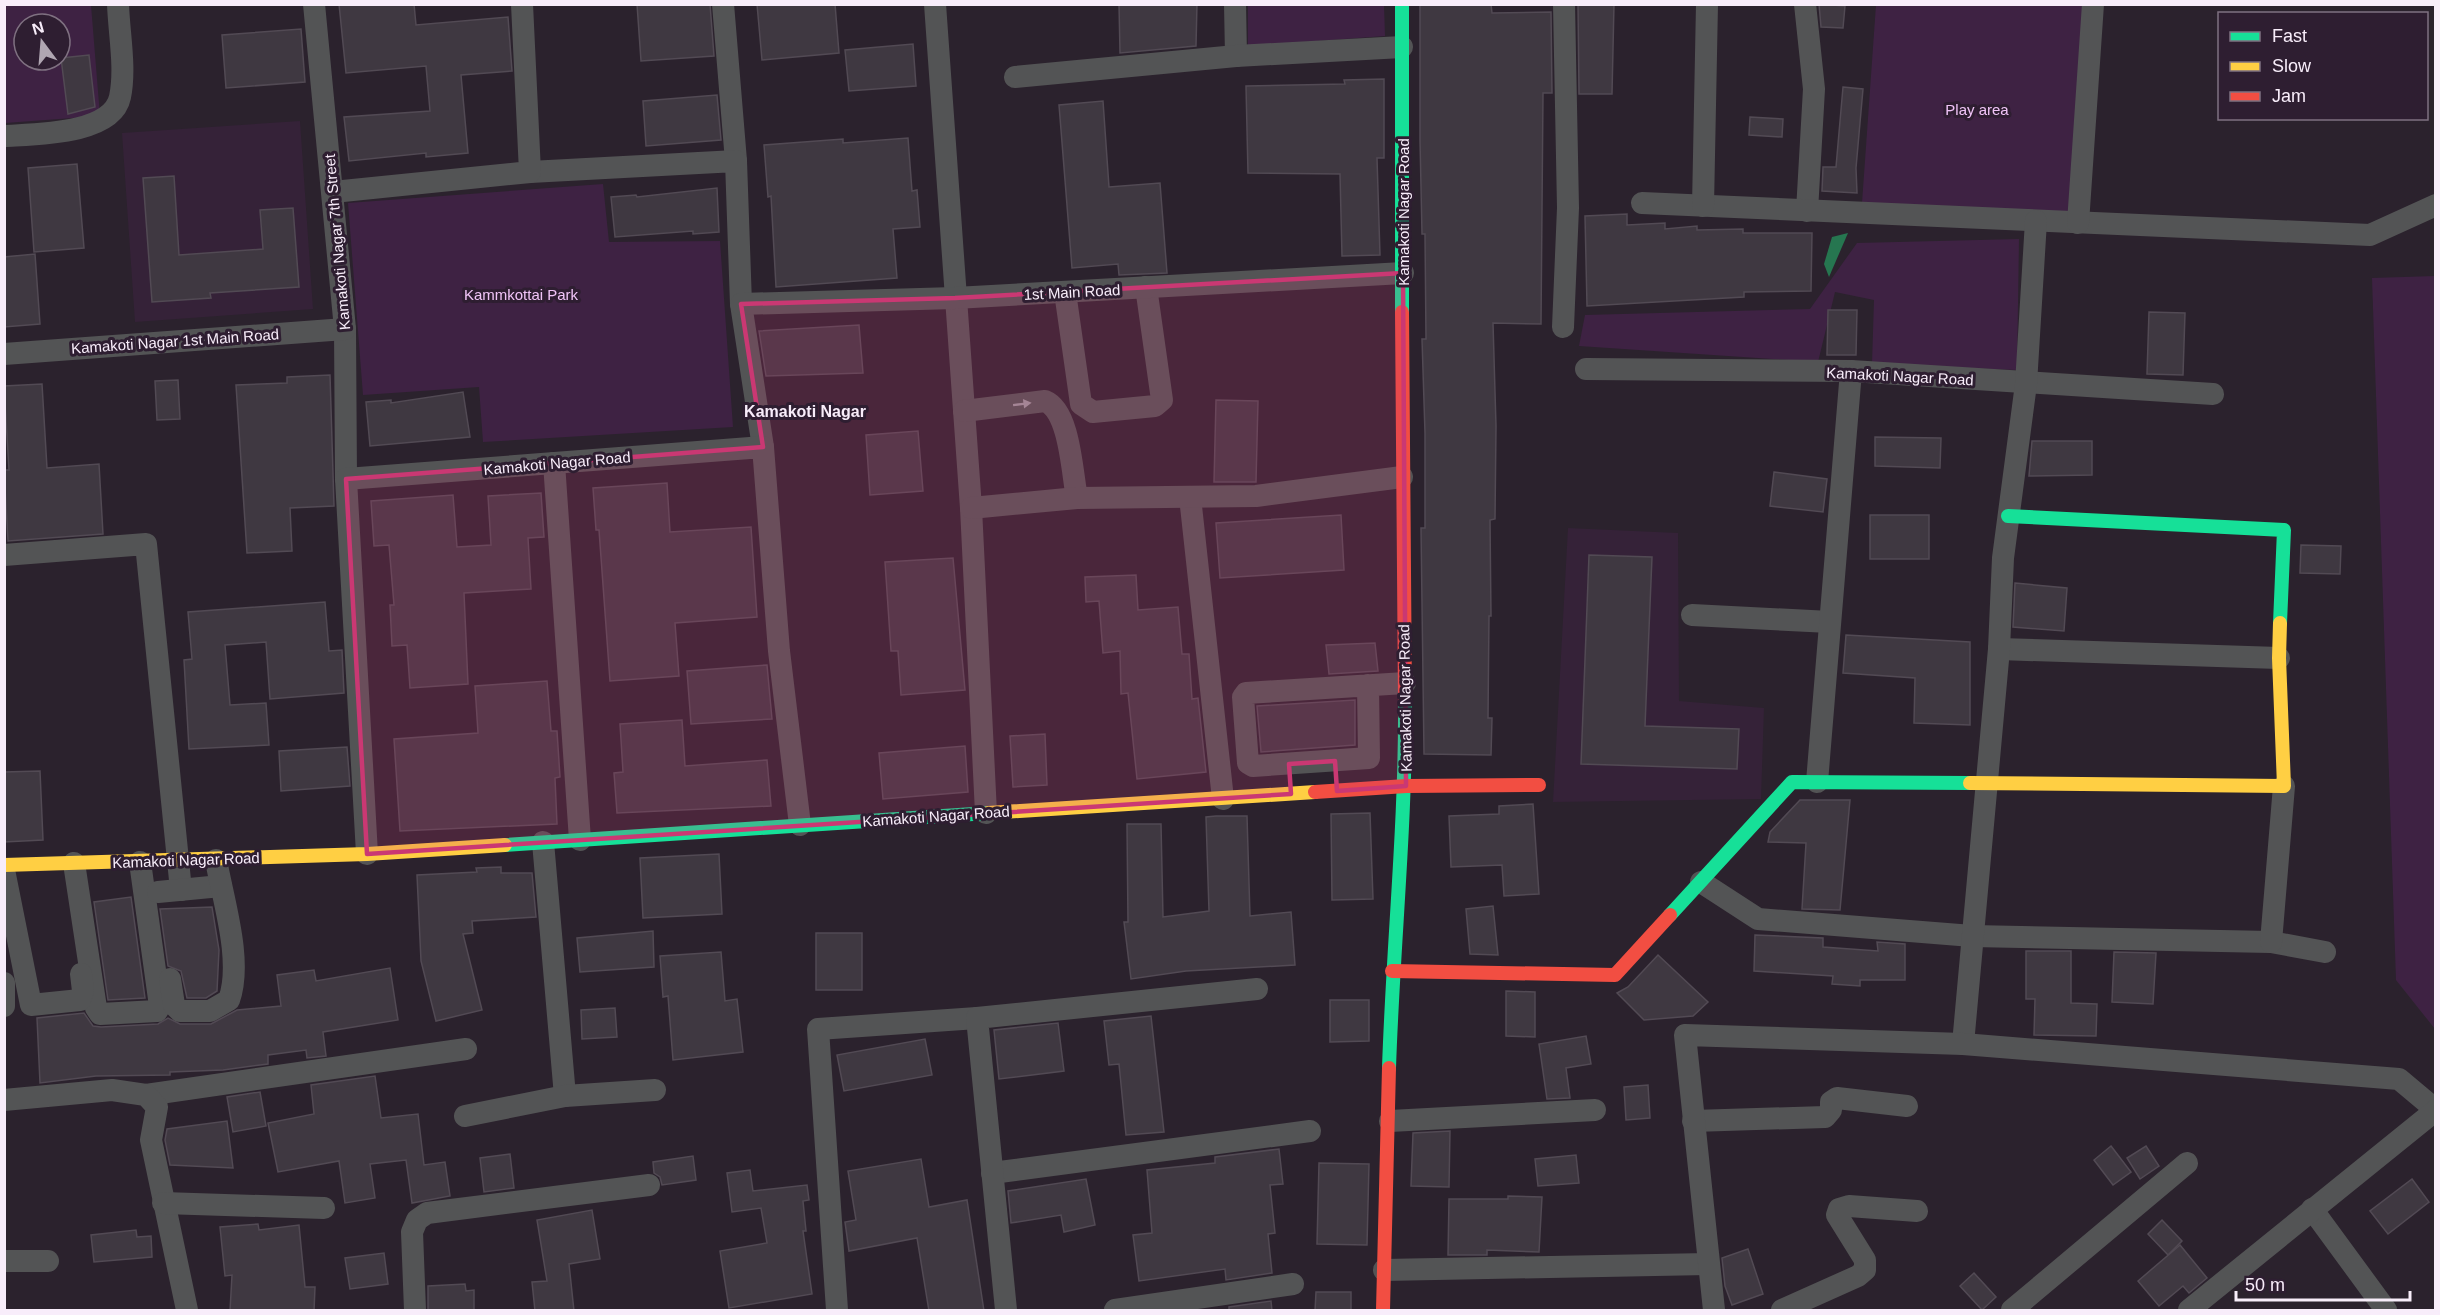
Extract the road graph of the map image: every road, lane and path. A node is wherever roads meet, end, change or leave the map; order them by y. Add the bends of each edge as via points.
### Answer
1 (118, 4) edge
2 (314, 4) edge
3 (522, 4) edge
4 (723, 4) edge
5 (935, 4) edge
6 (1235, 4) edge
7 (1402, 4) edge
8 (1564, 4) edge
9 (1707, 4) edge
10 (1805, 4) edge
11 (2093, 4) edge
12 (1402, 47) junction
13 (1236, 56) junction
14 (1015, 77) dead end
15 (4, 136) edge
16 (736, 160) junction
17 (530, 172) junction
18 (333, 192) junction
19 (1642, 203) dead end
20 (2436, 205) edge
21 (1703, 206) junction
22 (1807, 211) junction
23 (2036, 221) junction
24 (2078, 223) junction
25 (1403, 273) junction
26 (1146, 287) junction
27 (1065, 292) junction
28 (955, 298) junction
29 (741, 304) junction
30 (1563, 327) dead end
31 (345, 329) junction
32 (4, 354) edge
33 (1586, 369) dead end
34 (1851, 371) junction
35 (2026, 384) junction
36 (2213, 394) dead end
37 (964, 411) junction
38 (763, 447) junction
39 (554, 463) junction
40 (1402, 477) junction
41 (346, 479) junction
42 (1190, 496) junction
43 (1077, 498) junction
44 (971, 508) junction
45 (2008, 516) junction
46 (4, 555) edge
47 (1692, 615) dead end
48 (1830, 622) junction
49 (2000, 650) junction
50 (2279, 658) junction
51 (1405, 683) junction
52 (1368, 685) junction
53 (1247, 759) junction
54 (1219, 761) junction
55 (1331, 762) junction
56 (1292, 764) junction
57 (1817, 782) junction
58 (1539, 784) dead end
59 (1406, 786) junction
60 (1987, 786) junction
61 (2284, 786) junction
62 (1333, 791) junction
63 (1294, 794) junction
64 (1223, 800) junction
65 (986, 813) junction
66 (800, 825) junction
67 (580, 840) junction
68 (543, 842) junction
69 (366, 854) junction
70 (196, 861) junction
71 (147, 862) junction
72 (68, 863) junction
73 (4, 865) edge
74 (4, 870) edge
75 (1701, 882) junction
76 (221, 886) junction
77 (189, 889) junction
78 (158, 892) junction
79 (1972, 936) junction
80 (2271, 942) junction
81 (2325, 952) dead end
82 (1392, 971) junction
83 (4, 983) edge
84 (1257, 989) dead end
85 (4, 1006) edge
86 (977, 1018) junction
87 (1963, 1044) junction
88 (466, 1049) dead end
89 (655, 1090) dead end
90 (146, 1095) junction
91 (565, 1096) junction
92 (4, 1100) edge
93 (1907, 1106) dead end
94 (1594, 1110) dead end
95 (2436, 1110) edge
96 (465, 1116) dead end
97 (1390, 1121) junction
98 (1693, 1121) junction
99 (1311, 1131) dead end
100 (2187, 1163) dead end
101 (992, 1173) junction
102 (649, 1185) dead end
103 (163, 1203) junction
104 (324, 1208) dead end
105 (2312, 1209) junction
106 (1917, 1211) dead end
107 (4, 1261) edge
108 (48, 1261) dead end
109 (1708, 1264) junction
110 (1384, 1270) junction
111 (1293, 1284) dead end
112 (1150, 1308) edge
113 (187, 1311) edge
114 (415, 1311) edge
115 (837, 1311) edge
116 (1006, 1311) edge
117 (1115, 1311) edge
118 (1383, 1311) edge
119 (1714, 1311) edge
120 (1782, 1311) edge
121 (2012, 1311) edge
122 (2189, 1311) edge
123 (2386, 1311) edge

1 - 15 street via 120,99 108,115 76,130
2 - 18 street, Kamakoti Nagar 7th Street
3 - 17 street
4 - 16 street
5 - 28 street
6 - 13 street
7 - 12 street, Kamakoti Nagar Road
8 - 30 street via 1568,208
9 - 21 street
10 - 22 street via 1814,89
11 - 24 street
12 - 13 street
12 - 25 street, Kamakoti Nagar Road
13 - 14 street
16 - 17 street
16 - 29 street
17 - 18 street
18 - 31 street, Kamakoti Nagar 7th Street
19 - 21 street
20 - 24 street via 2370,236
21 - 22 street
22 - 23 street
23 - 24 street
23 - 35 street
25 - 26 street, 1st Main Road
25 - 40 street, Kamakoti Nagar Road
26 - 27 street, 1st Main Road
26 - 27 street via 1162,400 1155,406 1093,412 1082,404
27 - 28 street, 1st Main Road
28 - 29 street, 1st Main Road
28 - 37 street
29 - 38 street
31 - 32 street, Kamakoti Nagar 1st Main Road
31 - 41 street, Kamakoti Nagar 7th Street
33 - 34 street, Kamakoti Nagar Road
34 - 35 street, Kamakoti Nagar Road
34 - 48 street
35 - 36 street, Kamakoti Nagar Road
35 - 45 street
37 -> 43 street via 1045,401 1053,404 1062,418
37 - 44 street
38 - 39 street, Kamakoti Nagar Road
38 - 66 street via 779,651
39 - 41 street, Kamakoti Nagar Road
39 - 67 street
40 - 42 street via 1256,496
40 - 51 street, Kamakoti Nagar Road
41 - 69 street
42 - 43 street
42 - 54 street
43 - 44 street
44 - 65 street
45 - 49 street
45 - 50 street via 2284,530
46 - 70 street via 146,544
47 - 48 street
48 - 57 street
49 - 50 street
49 - 60 street
50 - 61 street
51 - 52 street
51 - 59 street, Kamakoti Nagar Road
52 - 53 street via 1245,694
52 - 55 street via 1371,754 1365,759
53 - 54 street
53 - 56 street via 1253,766
54 - 64 street
55 - 56 street
55 - 62 street
56 - 63 street
57 - 60 street
57 - 75 street via 1792,782
58 - 59 street
59 - 62 street, Kamakoti Nagar Road
59 - 82 street
60 - 61 street
60 - 79 street
61 - 80 street
62 - 63 street, Kamakoti Nagar Road
63 - 64 street, Kamakoti Nagar Road
64 - 65 street, Kamakoti Nagar Road
65 - 66 street, Kamakoti Nagar Road
66 - 67 street, Kamakoti Nagar Road
67 - 68 street, Kamakoti Nagar Road
68 - 69 street, Kamakoti Nagar Road
68 - 91 street
69 - 70 street, Kamakoti Nagar Road
70 - 71 street, Kamakoti Nagar Road
70 - 76 street
70 - 77 street
71 - 72 street, Kamakoti Nagar Road
71 - 72 street via 160,1006 156,1011 100,1014
71 - 78 street
72 - 73 street, Kamakoti Nagar Road
72 - 74 street via 83,991 80,1000 35,1005 28,1001
75 - 79 street via 1758,918
75 - 82 street via 1615,975
76 - 77 street
76 - 78 street via 233,954 233,987 227,1003 210,1011 180,1011 174,1005
77 - 78 street
79 - 80 street
79 - 87 street
80 - 81 street
82 - 97 street
83 - 85 street
84 - 86 street
86 - 101 street
86 - 115 street via 818,1029
87 - 95 street via 2399,1079
87 - 98 street via 1684,1035
88 - 90 street
89 - 91 street
90 - 92 street via 112,1089
90 - 103 street via 157,1107 151,1140
91 - 96 street
93 - 98 street via 1837,1098 1825,1117
94 - 97 street
95 - 105 street
97 - 110 street
98 - 109 street
99 - 101 street
100 - 121 street
101 - 116 street
102 - 114 street via 427,1213 417,1220 412,1232
103 - 104 street
103 - 113 street
105 - 122 street
105 - 123 street
106 - 120 street via 1849,1206 1839,1209 1837,1215 1865,1260 1865,1270
107 - 108 street
109 - 110 street
109 - 119 street
110 - 118 street
111 - 112 street
112 - 117 street

